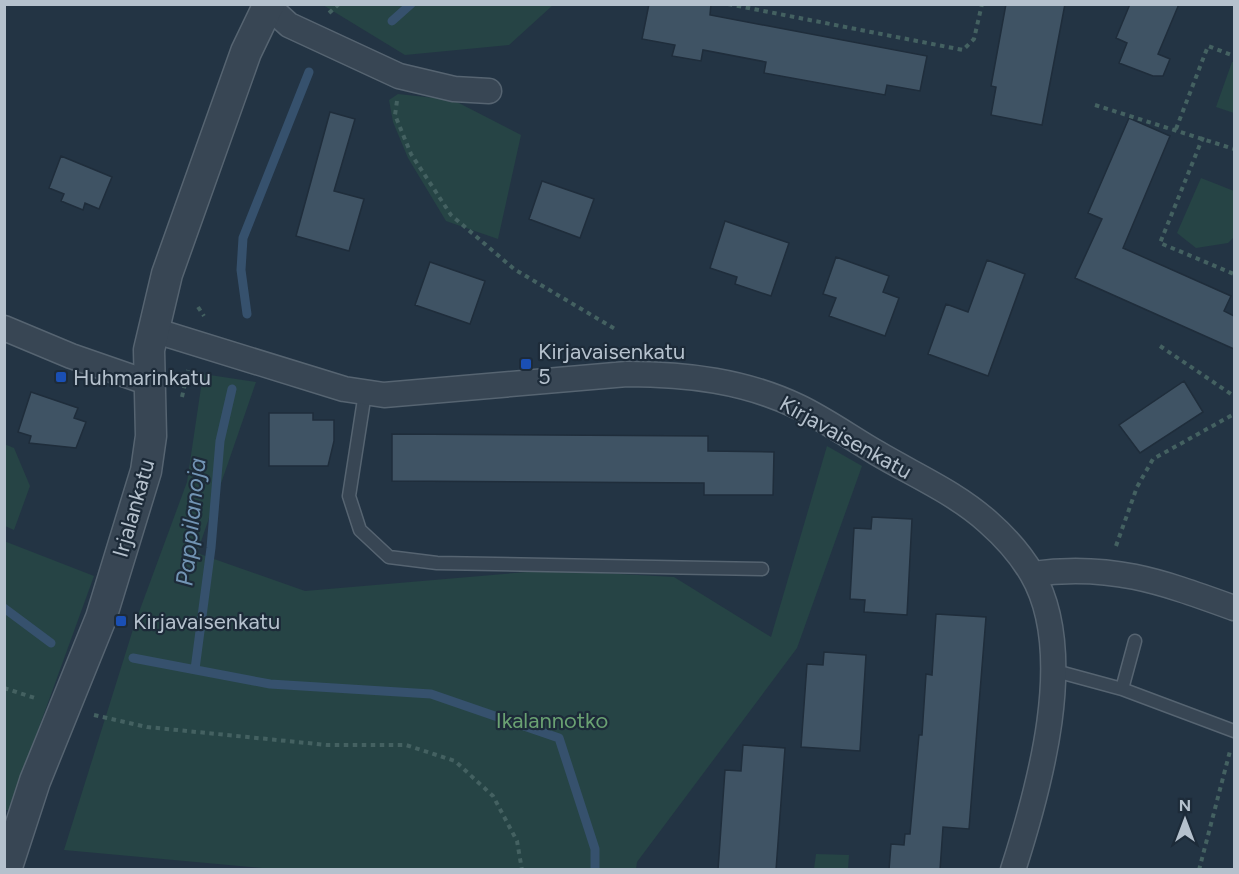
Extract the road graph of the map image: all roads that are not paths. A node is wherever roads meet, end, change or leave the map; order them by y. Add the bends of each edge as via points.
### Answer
1 (268, 5) edge
2 (489, 91) dead end
3 (4, 328) edge
4 (153, 330) junction
5 (149, 383) junction
6 (365, 393) junction
7 (762, 569) dead end
8 (1032, 574) junction
9 (1234, 608) edge
10 (1135, 641) dead end
11 (1052, 670) junction
12 (1122, 689) junction
13 (1234, 731) edge
14 (6, 870) edge
15 (1013, 870) edge

1 - 2 street via 289,25 399,76 454,89
1 - 4 street, Irjalankatu via 246,52 200,179 167,274
3 - 5 street
4 - 5 street, Irjalankatu
4 - 6 street, Kirjavaisenkatu
5 - 14 street, Irjalankatu via 151,436 146,471 101,618 35,781
6 - 7 lane via 349,496 360,530 389,557 437,563
6 - 8 street, Kirjavaisenkatu via 409,394 627,374 692,377 748,387 800,408 974,510 1010,544
8 - 9 street via 1108,571 1151,580
8 - 11 street, Kirjavaisenkatu via 1046,611
10 - 12 lane
11 - 12 lane
11 - 15 street, Kirjavaisenkatu via 1044,765
12 - 13 lane

